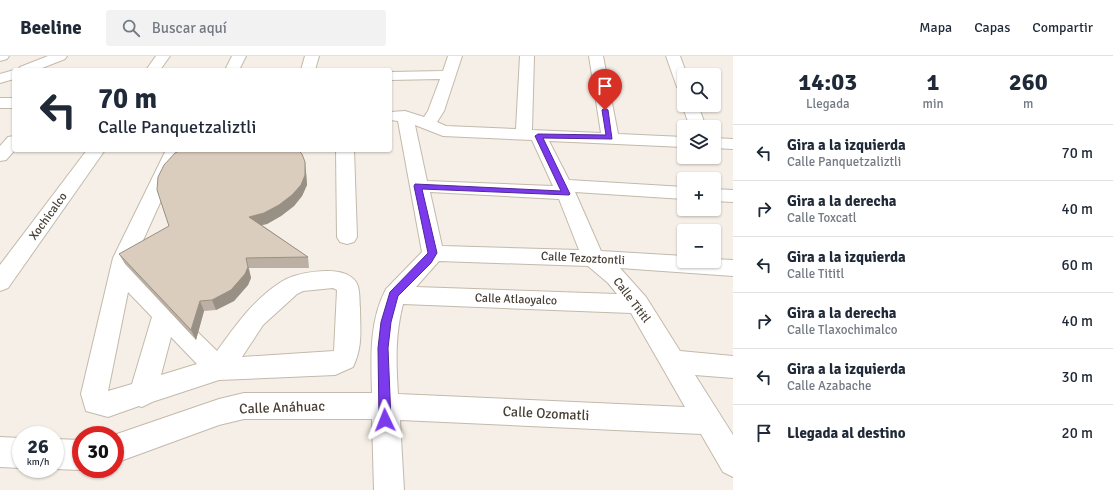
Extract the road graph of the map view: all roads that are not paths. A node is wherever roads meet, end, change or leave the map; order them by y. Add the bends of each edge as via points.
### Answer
1 (60, 56) edge
2 (163, 56) edge
3 (239, 56) edge
4 (312, 56) edge
5 (455, 56) edge
6 (527, 56) edge
7 (596, 56) edge
8 (673, 56) edge
9 (0, 68) edge
10 (30, 68) edge
11 (154, 68) edge
12 (233, 68) edge
13 (309, 68) edge
14 (677, 68) edge
15 (12, 70) edge
16 (12, 75) edge
17 (449, 75) junction
18 (392, 76) edge
19 (0, 79) edge
20 (0, 102) edge
21 (12, 103) edge
22 (398, 116) edge
23 (427, 125) junction
24 (531, 136) junction
25 (610, 137) junction
26 (677, 142) edge
27 (12, 143) edge
28 (721, 143) edge
29 (733, 144) edge
30 (95, 152) edge
31 (174, 152) edge
32 (345, 152) edge
33 (0, 156) edge
34 (418, 186) junction
35 (564, 189) junction
36 (677, 193) edge
37 (721, 195) edge
38 (733, 196) edge
39 (347, 237) dead end
40 (433, 253) junction
41 (593, 258) junction
42 (733, 268) edge
43 (122, 271) junction
44 (0, 282) edge
45 (394, 295) junction
46 (638, 304) junction
47 (165, 314) junction
48 (675, 362) junction
49 (733, 367) edge
50 (219, 369) junction
51 (142, 395) junction
52 (384, 406) junction
53 (708, 421) junction
54 (124, 446) edge
55 (0, 452) edge
56 (12, 453) edge
57 (733, 462) edge
58 (389, 490) edge

1 - 10 street
2 - 11 street
3 - 12 street
4 - 13 street
5 - 17 street
6 - 24 street
7 - 25 street
8 - 14 street
9 - 15 street
16 - 19 street
17 - 18 street
17 - 23 street via 436,111
20 - 21 street
22 - 23 street via 415,119
22 - 34 street
23 - 24 street via 443,131
24 - 25 street
24 - 35 street, Calle Tititl
25 - 26 street
27 - 33 street
28 - 29 street
30 - 44 street, Xochicalco
31 - 43 street via 124,258
32 - 39 street
34 - 35 street
34 - 40 street
35 - 36 street
35 - 41 street, Calle Tititl
37 - 38 street
40 - 41 street, Calle Tezoztontli
40 - 45 street
41 - 42 street, Calle Tezoztontli
41 - 46 street, Calle Tititl via 616,277
43 - 47 street
43 - 51 street via 94,394 96,402 108,404
45 - 46 street, Calle Atlaoyalco
45 - 52 street via 386,322 383,348
46 - 48 street, Calle Tititl
47 - 50 street
47 - 51 street
48 - 49 street
48 - 53 street, Calle Tititl
50 - 50 street via 335,364 344,359 348,350 348,290 344,283 335,279 299,283 289,288 255,318
50 - 51 street
52 - 53 street, Calle Ozomatli
52 - 54 street, Calle Anáhuac via 244,406 219,412
52 - 58 street
53 - 57 street, Calle Tititl
55 - 56 street

